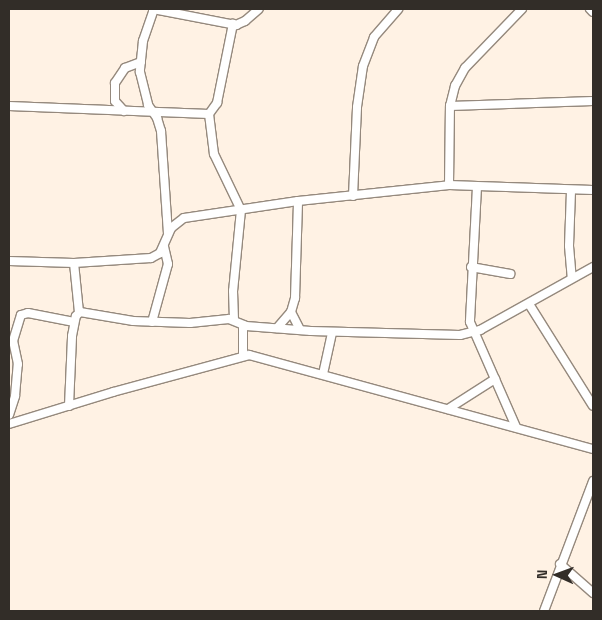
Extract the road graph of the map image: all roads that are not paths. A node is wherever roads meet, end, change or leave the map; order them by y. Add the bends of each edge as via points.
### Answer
1 (154, 9) edge
2 (259, 9) edge
3 (398, 9) edge
4 (520, 9) edge
5 (590, 9) edge
6 (593, 12) edge
7 (233, 24) junction
8 (141, 62) junction
9 (593, 102) edge
10 (9, 106) edge
11 (450, 106) junction
12 (152, 110) junction
13 (124, 112) junction
14 (209, 114) junction
15 (449, 186) junction
16 (477, 187) junction
17 (571, 190) junction
18 (593, 190) edge
19 (353, 196) junction
20 (298, 201) junction
21 (241, 210) junction
22 (168, 233) junction
23 (164, 246) junction
24 (9, 261) edge
25 (74, 263) junction
26 (471, 267) junction
27 (592, 270) edge
28 (510, 274) dead end
29 (572, 278) junction
30 (529, 304) junction
31 (79, 312) junction
32 (291, 312) junction
33 (234, 320) junction
34 (74, 322) junction
35 (152, 322) junction
36 (243, 325) junction
37 (277, 328) junction
38 (300, 330) junction
39 (332, 333) junction
40 (472, 333) junction
41 (12, 334) edge
42 (243, 356) junction
43 (323, 374) junction
44 (494, 379) junction
45 (69, 406) junction
46 (593, 406) edge
47 (448, 409) junction
48 (9, 415) edge
49 (9, 424) edge
50 (516, 427) junction
51 (593, 448) edge
52 (593, 481) edge
53 (585, 499) junction
54 (593, 504) edge
55 (560, 564) junction
56 (593, 593) edge
57 (544, 611) edge

1 - 7 street
1 - 8 street via 143,41
2 - 7 street via 244,22
3 - 19 street via 374,37 363,66 357,107
4 - 11 street via 465,68 455,86
5 - 6 street
7 - 14 street via 217,103
8 - 12 street via 140,74
8 - 13 street via 125,68 115,83 115,101
9 - 11 street
10 - 13 street
11 - 15 street
12 - 13 street
12 - 14 street
12 - 22 street via 161,131
14 - 21 street via 214,154
15 - 16 street
15 - 19 street
16 - 17 street
16 - 26 street
17 - 18 street
17 - 29 street via 569,246
19 - 20 street
20 - 21 street
20 - 32 street via 298,272
21 - 22 street via 184,218
21 - 33 street via 233,291
22 - 23 street
23 - 25 street via 159,255 152,258
23 - 35 street via 168,264
24 - 25 street
25 - 31 street
26 - 28 street
26 - 40 street
27 - 29 street
29 - 30 street
30 - 40 street
30 - 46 street
31 - 34 street
31 - 35 street
32 - 37 street
32 - 38 street
33 - 35 street
33 - 36 street
34 - 41 street via 24,313
34 - 45 street
36 - 37 street
36 - 42 street
37 - 38 street
38 - 39 street
39 - 40 street
39 - 43 street
40 - 44 street
41 - 48 street via 18,363 15,396
42 - 43 street via 260,357
42 - 45 street
43 - 47 street
44 - 47 street
44 - 50 street
45 - 49 street
47 - 50 street
50 - 51 street
52 - 53 street
53 - 54 street
53 - 55 street
55 - 56 street
55 - 57 street

